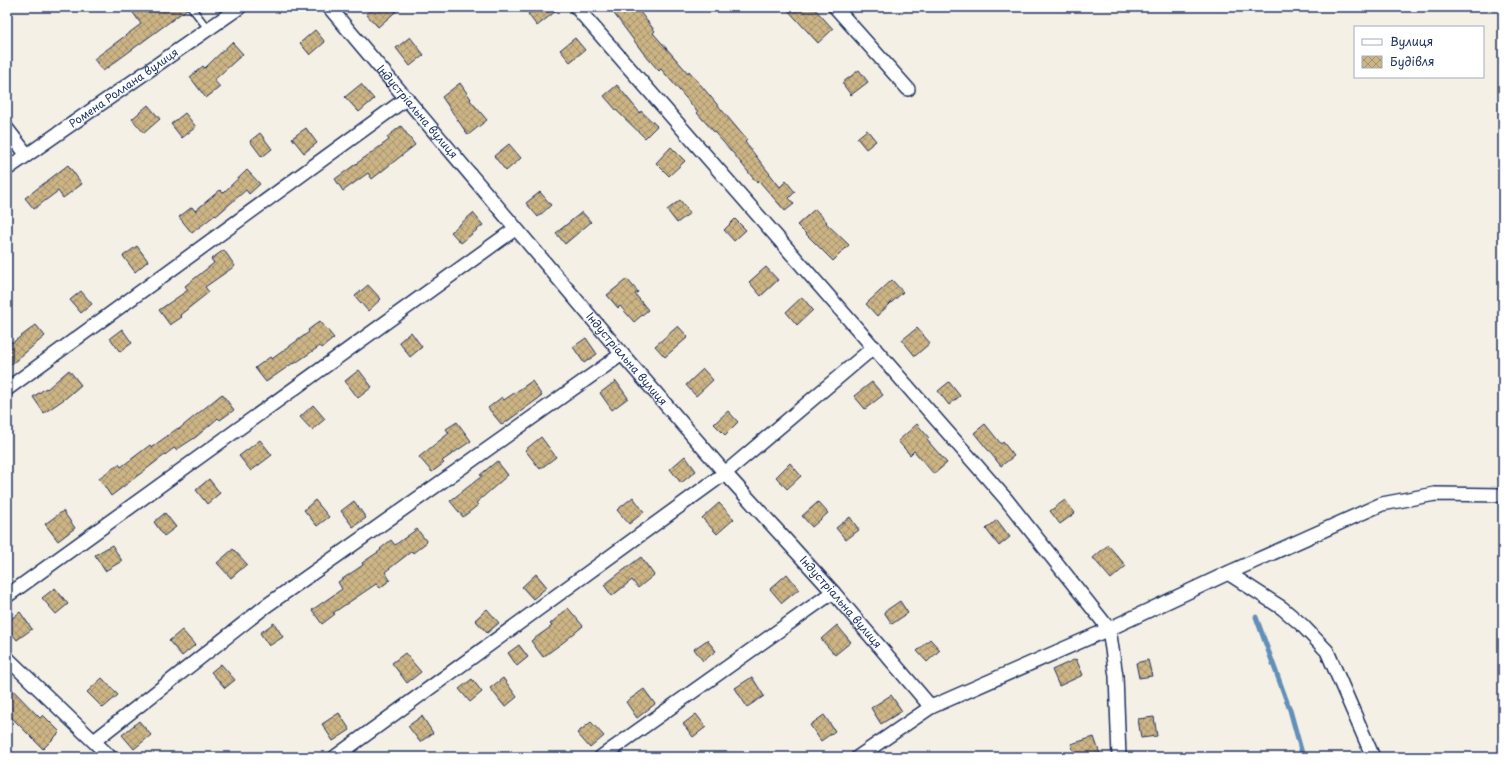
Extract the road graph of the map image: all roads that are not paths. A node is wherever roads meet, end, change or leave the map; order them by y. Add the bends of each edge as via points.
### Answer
1 (191, 7) edge
2 (240, 7) edge
3 (329, 7) edge
4 (576, 7) edge
5 (835, 7) edge
6 (208, 29) junction
7 (908, 89) dead end
8 (407, 98) junction
9 (7, 129) edge
10 (26, 155) junction
11 (7, 169) edge
12 (516, 229) junction
13 (874, 347) junction
14 (622, 354) junction
15 (7, 389) edge
16 (725, 473) junction
17 (1503, 495) edge
18 (1228, 573) junction
19 (832, 592) junction
20 (7, 596) edge
21 (1109, 629) junction
22 (7, 658) edge
23 (930, 707) junction
24 (94, 741) junction
25 (110, 757) edge
26 (335, 757) edge
27 (601, 757) edge
28 (858, 757) edge
29 (1119, 757) edge
30 (1373, 757) edge

1 - 6 lane
2 - 6 street, Ромена Роллана вулиця
3 - 8 street, Індустріальна вулиця
4 - 13 street
5 - 7 street
6 - 10 street, Ромена Роллана вулиця
8 - 12 street, Індустріальна вулиця
8 - 15 street
9 - 10 street
10 - 11 street, Ромена Роллана вулиця
12 - 14 street, Індустріальна вулиця
12 - 20 street
13 - 16 street
13 - 21 street via 1005,498
14 - 16 street, Індустріальна вулиця
14 - 24 street via 266,606
16 - 19 street, Індустріальна вулиця
16 - 26 street
17 - 18 street via 1435,494 1382,504
18 - 21 street
18 - 30 street via 1282,608 1327,651
19 - 23 street, Індустріальна вулиця
19 - 27 street
21 - 23 street
21 - 29 street via 1116,676
22 - 24 street
23 - 28 street
24 - 25 street

